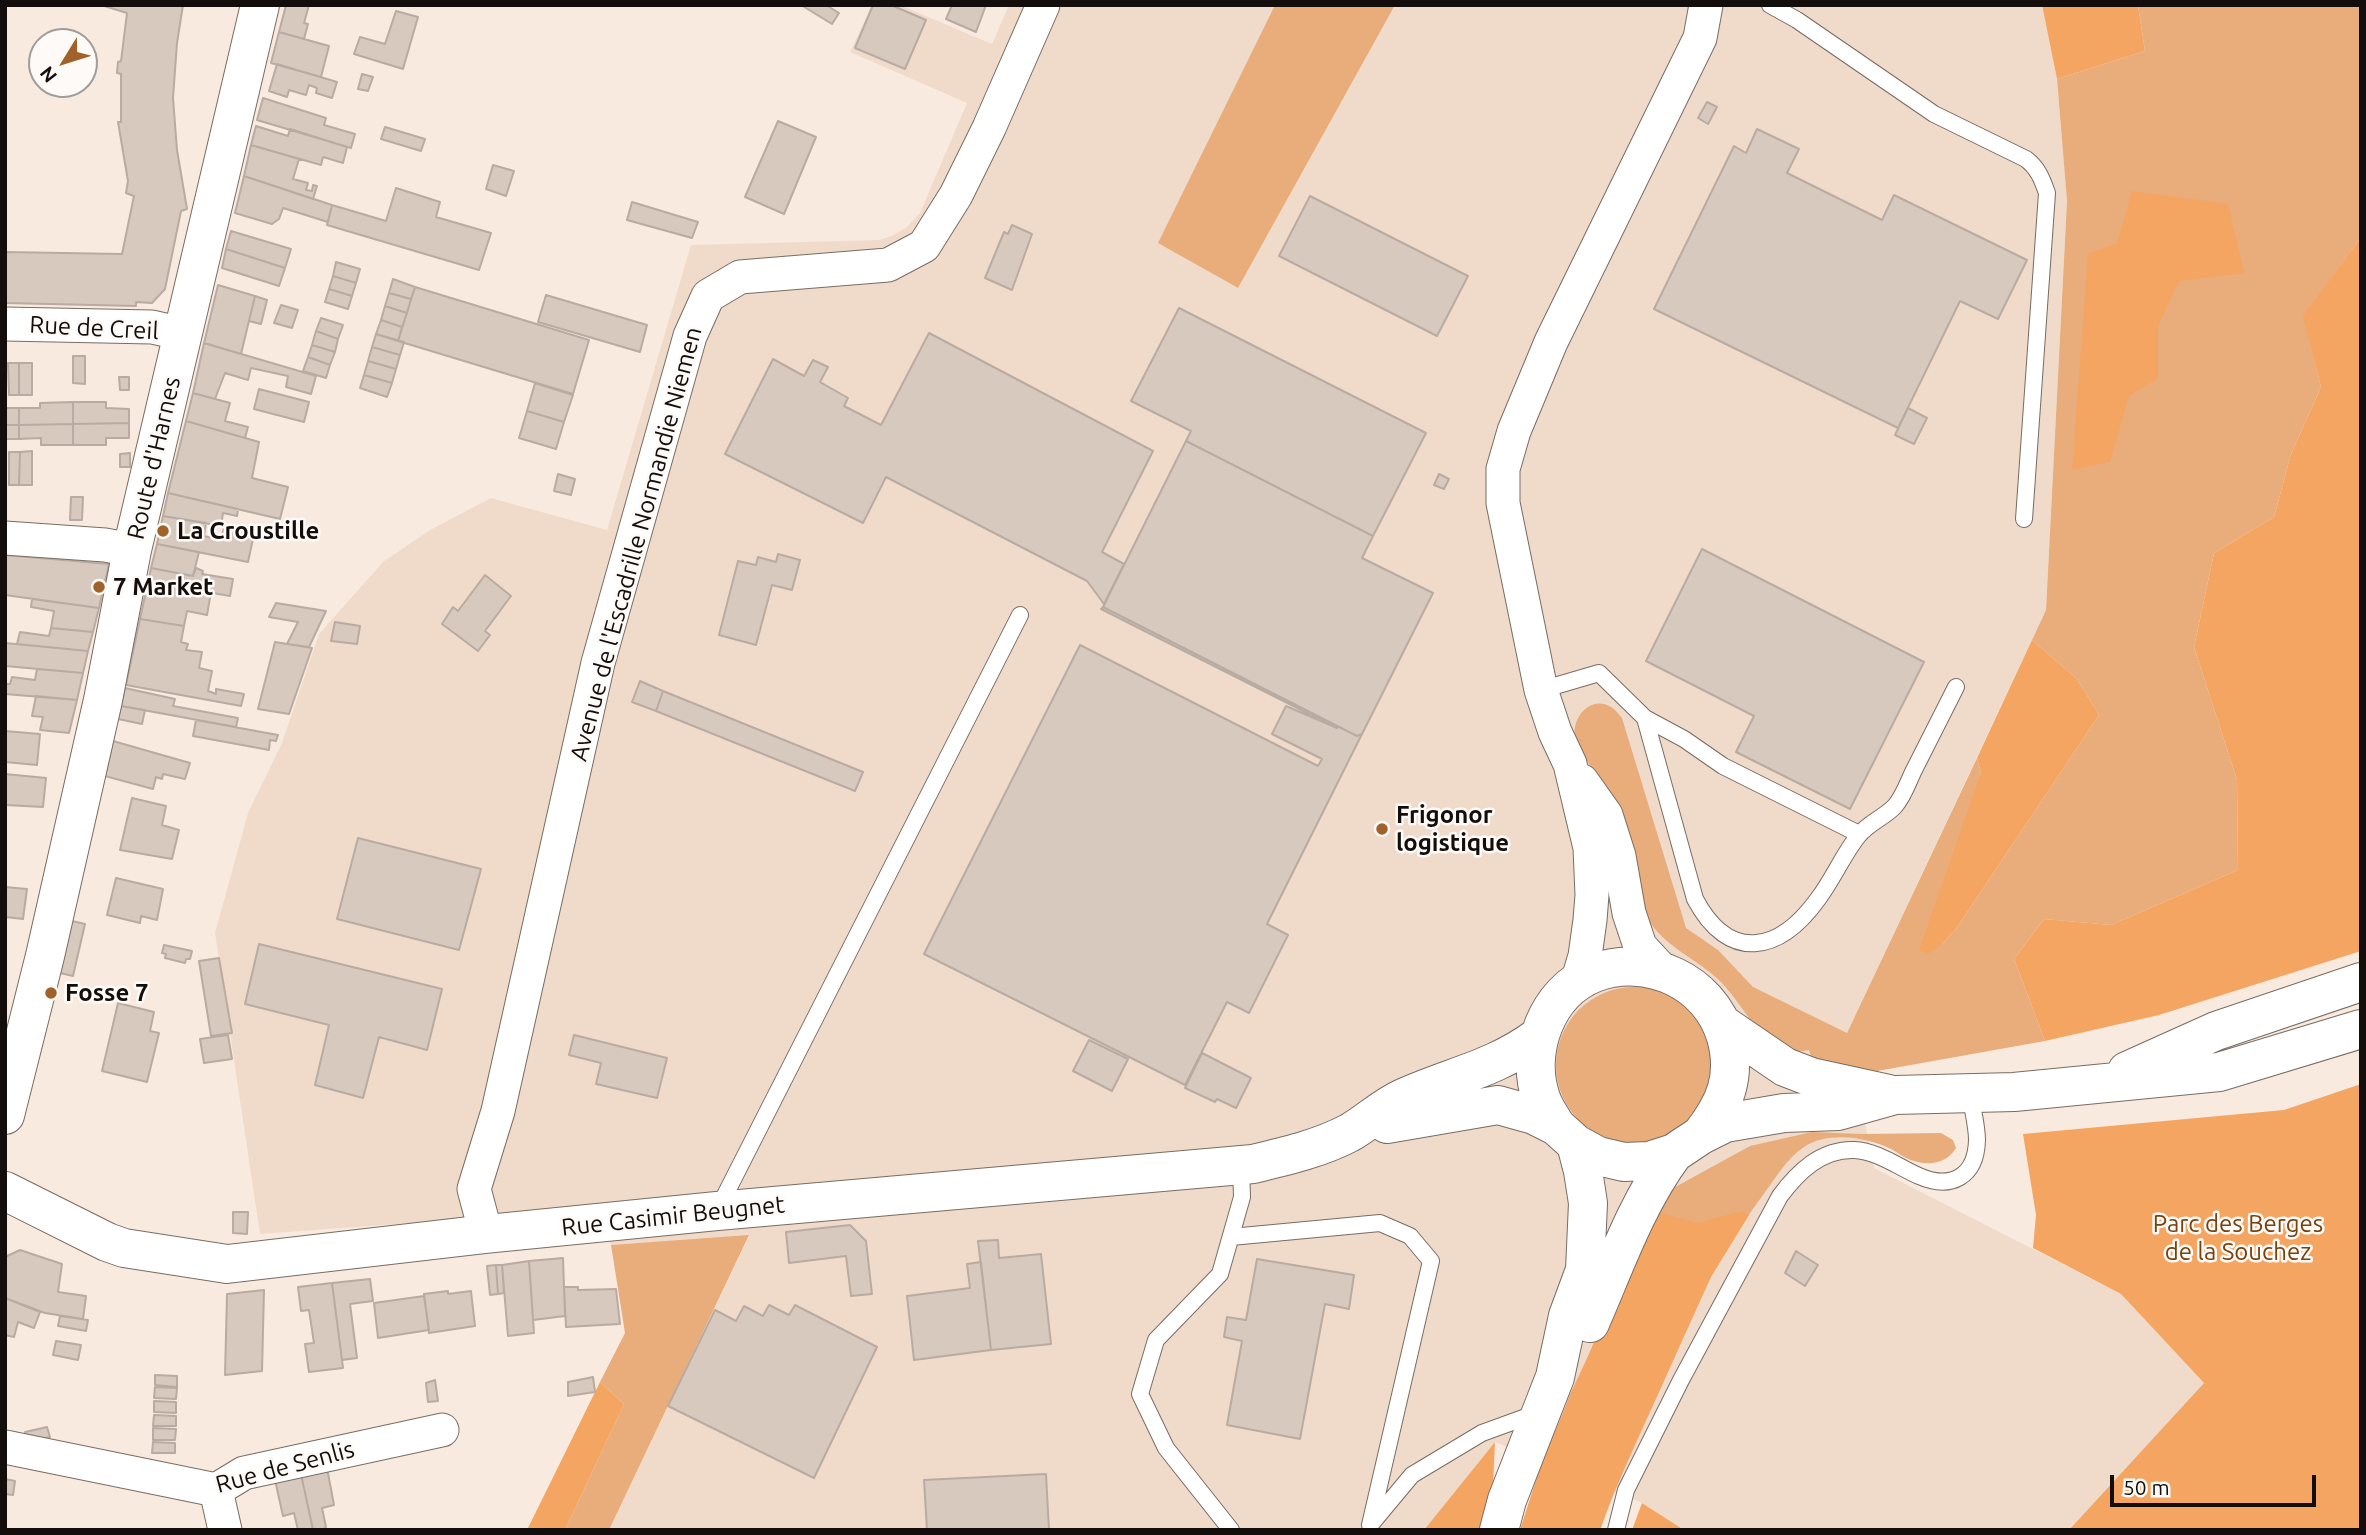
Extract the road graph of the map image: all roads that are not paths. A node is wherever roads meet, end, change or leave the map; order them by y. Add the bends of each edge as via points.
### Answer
1 (260, 5) edge
2 (1043, 5) edge
3 (1706, 5) edge
4 (1770, 5) edge
5 (5, 324) edge
6 (183, 334) junction
7 (2024, 519) dead end
8 (5, 538) edge
9 (132, 550) junction
10 (1020, 615) dead end
11 (1956, 687) dead end
12 (1541, 690) junction
13 (1645, 718) junction
14 (1570, 764) junction
15 (1859, 834) junction
16 (1663, 971) junction
17 (2361, 982) edge
18 (1577, 983) junction
19 (1722, 1024) junction
20 (2361, 1029) edge
21 (1538, 1037) junction
22 (2102, 1082) junction
23 (1970, 1092) junction
24 (1895, 1095) junction
25 (5, 1115) edge
26 (1350, 1132) junction
27 (1566, 1135) junction
28 (1688, 1144) junction
29 (1241, 1166) junction
30 (5, 1191) edge
31 (717, 1212) junction
32 (486, 1234) junction
33 (1231, 1237) junction
34 (1548, 1394) junction
35 (442, 1430) dead end
36 (5, 1447) edge
37 (216, 1490) junction
38 (1368, 1527) edge
39 (225, 1530) edge
40 (1231, 1530) edge
41 (1499, 1530) edge
42 (1616, 1530) edge

1 - 6 main road, Route d'Harnes
2 - 32 street, Avenue de l'Escadrille Normandie Niemen via 956,195 924,246 888,265 740,277 708,296 690,336 598,663 498,1111 474,1189
3 - 12 street via 1700,38 1551,342 1503,469 1503,503
4 - 7 lane via 1934,114 2025,159 2042,178 2047,193
5 - 6 street, Rue de Creil via 152,327
6 - 9 main road, Route d'Harnes
8 - 9 street
9 - 25 main road, Route d'Harnes via 103,700
10 - 31 lane
11 - 15 lane via 1896,805
12 - 13 lane via 1599,673
12 - 14 street
13 - 15 lane via 1723,765
13 - 15 lane via 1695,898 1706,919 1723,935 1742,944 1758,943 1797,923 1818,900
14 - 16 street via 1606,815 1640,946
14 - 18 street via 1590,848 1592,895
16 - 18 main road via 1624,967 1591,974
16 - 19 main road via 1708,1000
17 - 22 main road via 2216,1031
18 - 21 main road via 1560,998
19 - 24 main road via 1785,1066 1811,1077
19 - 28 main road via 1730,1052 1729,1083 1719,1111
20 - 22 main road via 2219,1072
21 - 26 main road via 1489,1066 1401,1099
21 - 27 main road via 1535,1068 1541,1099
22 - 23 main road
23 - 24 main road
23 - 42 lane via 1976,1153 1970,1168 1951,1182 1919,1177 1880,1156 1855,1150 1815,1160 1795,1175 1681,1380 1626,1490
24 - 28 main road via 1838,1111 1784,1113 1725,1123
26 - 27 main road via 1498,1105 1534,1115
26 - 29 main road, Rue Casimir Beugnet via 1315,1149
27 - 28 main road via 1598,1156 1624,1162 1649,1161
27 - 34 main road via 1583,1171 1588,1203 1585,1270
28 - 34 main road via 1657,1176 1587,1328
29 - 31 main road, Rue Casimir Beugnet
29 - 33 lane via 1242,1197
30 - 32 main road, Rue Casimir Beugnet via 124,1248 228,1264
31 - 32 main road, Rue Casimir Beugnet
33 - 38 lane via 1380,1223 1410,1236 1431,1261
33 - 40 lane via 1220,1274 1156,1340 1140,1394 1166,1448
34 - 38 lane via 1412,1475
34 - 41 main road
35 - 37 street, Rue de Senlis via 244,1473
36 - 37 street, Rue de Senlis
37 - 39 street

